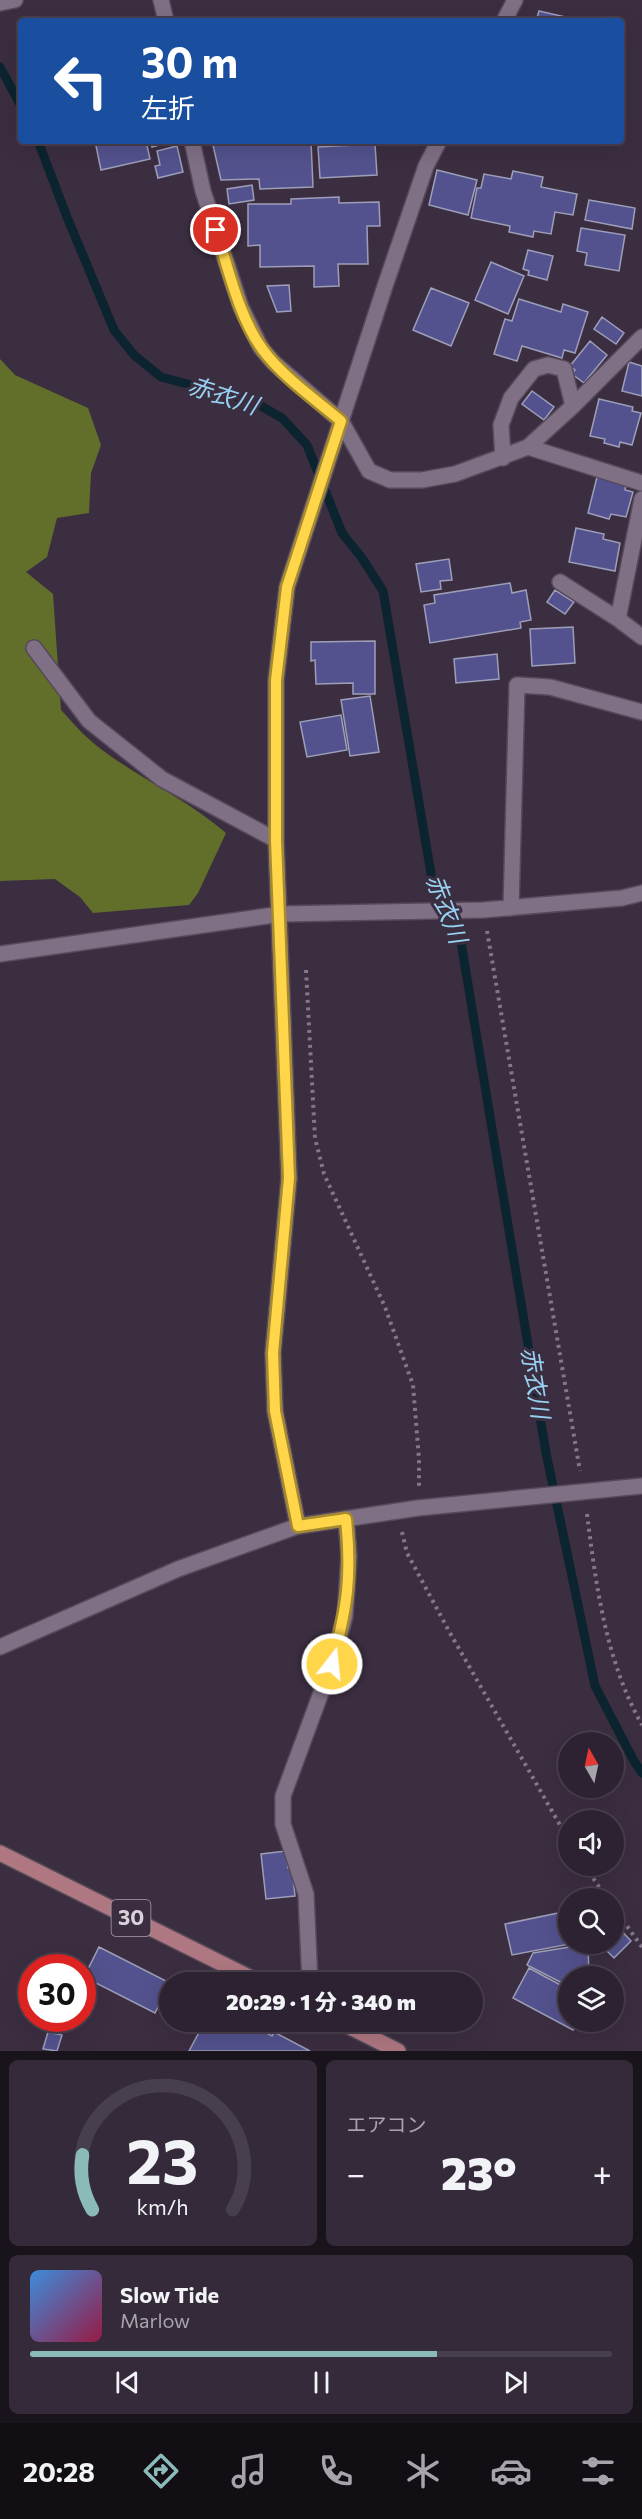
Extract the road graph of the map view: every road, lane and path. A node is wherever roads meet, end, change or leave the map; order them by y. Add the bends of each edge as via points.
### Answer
1 (15, 0) edge
2 (161, 0) edge
3 (515, 0) edge
4 (0, 3) edge
5 (165, 18) edge
6 (506, 18) edge
7 (193, 144) edge
8 (437, 144) edge
9 (642, 337) edge
10 (573, 406) junction
11 (341, 421) junction
12 (528, 447) junction
13 (503, 458) junction
14 (642, 483) edge
15 (642, 499) edge
16 (560, 582) dead end
17 (618, 619) junction
18 (642, 637) edge
19 (34, 648) dead end
20 (642, 712) edge
21 (276, 840) junction
22 (642, 894) edge
23 (511, 908) junction
24 (483, 910) junction
25 (280, 914) junction
26 (0, 954) edge
27 (305, 960) dead end
28 (642, 1486) edge
29 (584, 1491) junction
30 (418, 1508) junction
31 (398, 1510) junction
32 (346, 1519) junction
33 (298, 1526) junction
34 (0, 1647) edge
35 (642, 1725) edge
36 (558, 1822) edge
37 (0, 1853) edge
38 (624, 1922) edge
39 (642, 1947) edge
40 (239, 1972) edge
41 (310, 1972) edge
42 (360, 2032) edge
43 (398, 2051) edge

1 - 4 street
2 - 5 street
3 - 6 street
7 - 11 street via 203,191 241,307 261,348
8 - 11 street via 426,166
9 - 10 street
10 - 12 street
10 - 13 street via 564,369 548,365 534,369 511,398 501,425
11 - 13 street via 369,471 390,480 455,474
11 - 21 street via 287,587 276,680
12 - 13 street
12 - 14 street
15 - 17 street
16 - 17 street
17 - 18 street
19 - 21 street via 89,721 162,779
20 - 23 street via 550,687 517,685
21 - 25 street
22 - 23 street
23 - 24 street
24 - 25 street
24 - 29 path
25 - 26 street
25 - 33 street via 289,1178 274,1365 275,1411
27 - 30 path via 315,1138 324,1174 385,1307 413,1385
28 - 29 street
29 - 30 street
29 - 35 path via 603,1617 629,1702
30 - 31 street
31 - 32 street
31 - 36 path via 407,1553
32 - 33 street
32 - 41 street via 349,1556 345,1616 332,1664 283,1796 283,1824 306,1894
33 - 34 street via 178,1569
37 - 40 main road, 30
38 - 39 path
42 - 43 main road

